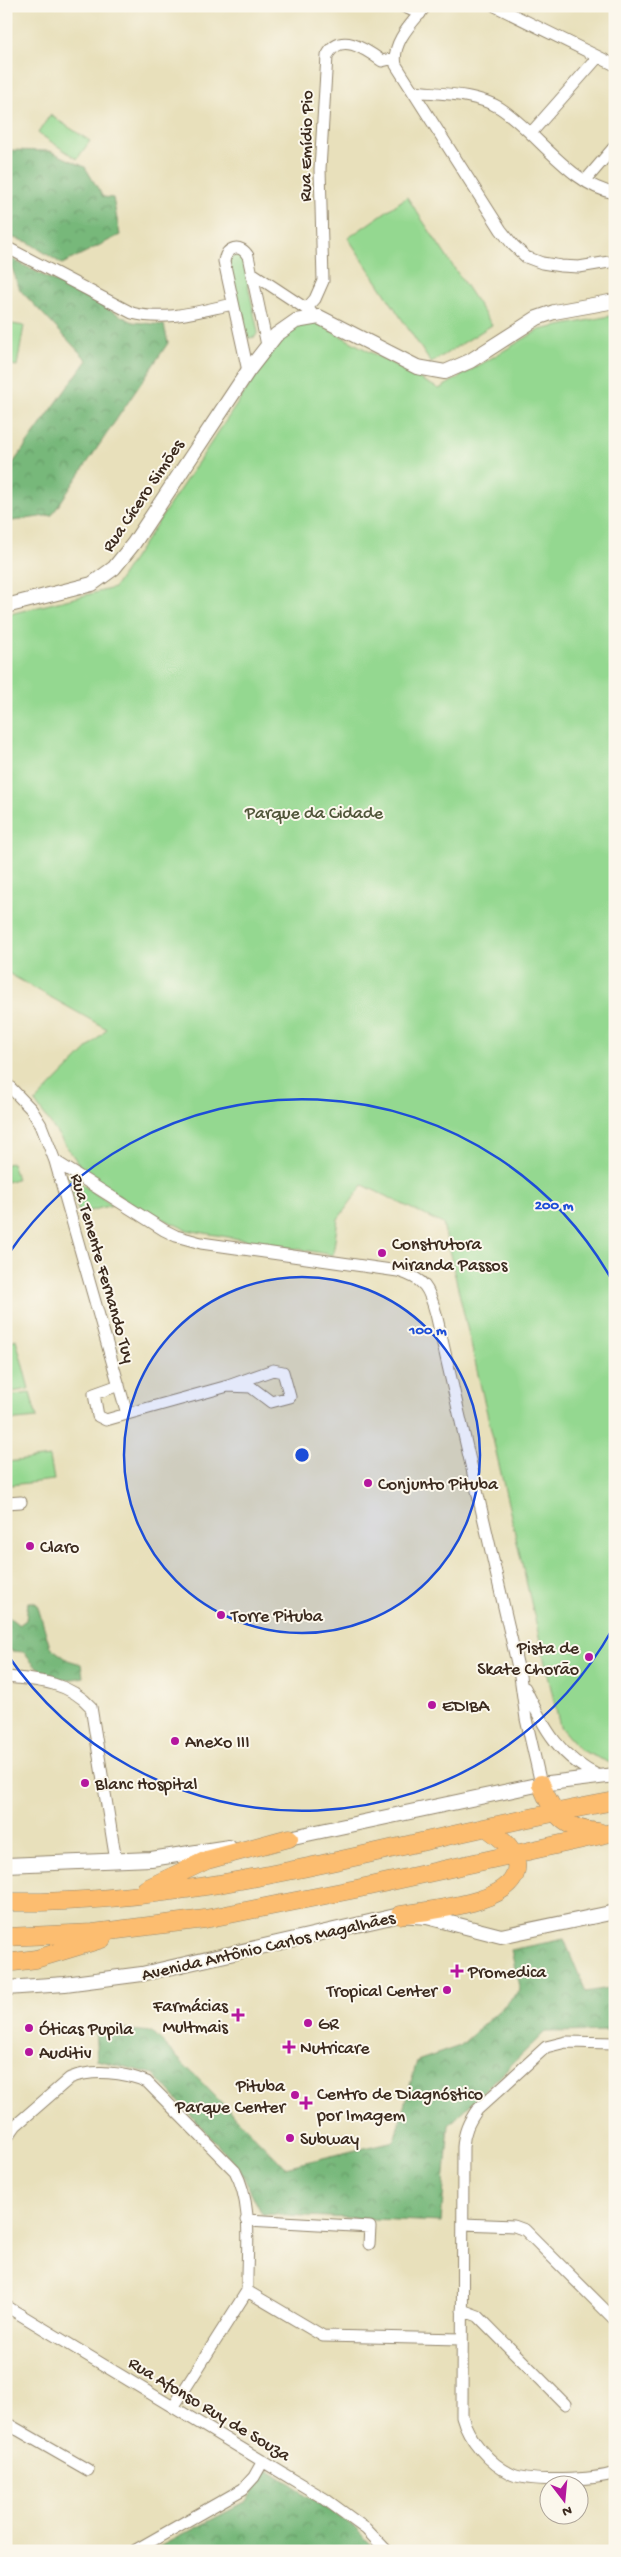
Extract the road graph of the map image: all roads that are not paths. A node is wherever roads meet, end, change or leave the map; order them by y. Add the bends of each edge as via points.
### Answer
1 (403, 6) edge
2 (494, 6) edge
3 (423, 10) edge
4 (598, 57) junction
5 (395, 58) junction
6 (615, 65) edge
7 (414, 91) junction
8 (531, 133) junction
9 (615, 146) edge
10 (585, 181) junction
11 (615, 193) edge
12 (6, 247) edge
13 (615, 261) edge
14 (252, 273) junction
15 (615, 301) edge
16 (233, 304) junction
17 (306, 309) junction
18 (319, 317) junction
19 (267, 345) junction
20 (248, 371) junction
21 (6, 606) edge
22 (6, 1083) edge
23 (55, 1161) junction
24 (119, 1385) junction
25 (228, 1386) junction
26 (127, 1414) junction
27 (21, 1502) dead end
28 (6, 1503) edge
29 (520, 1676) junction
30 (6, 1677) edge
31 (608, 1776) edge
32 (541, 1784) junction
33 (615, 1801) edge
34 (555, 1814) junction
35 (487, 1828) junction
36 (613, 1833) edge
37 (289, 1838) junction
38 (514, 1855) junction
39 (116, 1861) junction
40 (6, 1865) edge
41 (107, 1900) junction
42 (6, 1902) edge
43 (615, 1912) edge
44 (400, 1915) junction
45 (140, 1927) junction
46 (6, 1937) edge
47 (6, 1963) edge
48 (6, 1988) edge
49 (615, 2043) edge
50 (6, 2139) edge
51 (246, 2220) junction
52 (463, 2224) junction
53 (369, 2244) dead end
54 (247, 2291) junction
55 (6, 2306) edge
56 (462, 2310) junction
57 (615, 2320) edge
58 (461, 2339) junction
59 (565, 2404) dead end
60 (174, 2406) junction
61 (6, 2423) edge
62 (263, 2461) junction
63 (88, 2470) dead end
64 (615, 2473) edge
65 (134, 2551) edge
66 (387, 2551) edge

1 - 3 street
2 - 4 street
3 - 5 street via 401,38
4 - 6 street
4 - 8 street
5 - 7 street via 400,73
5 - 17 street, Rua Emídio Pio via 382,61 362,47 345,43 330,50 327,56 320,169 324,281
7 - 8 street via 482,100 500,108
7 - 13 street via 501,230 526,258 580,267
8 - 10 street
9 - 10 street
10 - 11 street
12 - 16 street via 132,313 149,317 185,315
14 - 16 street via 244,250 230,249 226,253 224,261
14 - 17 street
14 - 19 street
15 - 18 street via 537,318 470,361 445,372 417,367
16 - 20 street
17 - 18 street
18 - 19 street via 296,321
19 - 20 street, Rua Cícero Simões
20 - 21 street, Rua Cícero Simões via 114,568 84,587
22 - 23 street, Rua Tenente Fernando Tuy via 31,1109
23 - 24 street, Rua Tenente Fernando Tuy
23 - 29 street via 176,1236 202,1243 398,1271 420,1280 428,1288
24 - 26 street, Rua Tenente Fernando Tuy
24 - 26 street, Rua Tenente Fernando Tuy via 94,1394 98,1416 106,1420
25 - 25 street, Rua Tenente Fernando Tuy via 250,1387 271,1402 290,1397 286,1376 279,1370
25 - 26 street, Rua Tenente Fernando Tuy
27 - 28 street
29 - 31 street via 538,1715 561,1750 574,1762
29 - 32 street
30 - 39 street via 32,1679 67,1688 82,1696 91,1707
31 - 32 street
32 - 34 main road
32 - 37 street
33 - 34 main road
34 - 35 main road
34 - 36 main road via 582,1831
35 - 38 main road via 504,1841
35 - 41 main road via 249,1880
36 - 38 main road, Avenida Antônio Carlos Magalhães
37 - 39 street via 151,1859
37 - 41 main road via 207,1860 152,1888
38 - 44 main road via 517,1866 514,1880 496,1894
38 - 45 main road, Avenida Antônio Carlos Magalhães via 279,1905
39 - 40 street
41 - 42 main road
43 - 44 street, Avenida Antônio Carlos Magalhães via 501,1936 427,1917
44 - 48 street, Avenida Antônio Carlos Magalhães via 142,1974
45 - 46 main road, Avenida Antônio Carlos Magalhães
45 - 47 main road via 36,1960
49 - 52 street via 566,2042 546,2047 477,2110 464,2134
50 - 51 street via 16,2125 70,2078 91,2073 133,2076 158,2090 235,2171 246,2199
51 - 53 street via 370,2228
51 - 54 street
52 - 56 street
52 - 57 street via 514,2226 525,2230
54 - 58 street via 323,2336
54 - 60 street
55 - 60 street, Rua Afonso Ruy de Souza
56 - 58 street
56 - 59 street via 478,2316
58 - 64 street via 465,2427 471,2438 501,2468 526,2478 590,2478
60 - 62 street, Rua Afonso Ruy de Souza
61 - 63 street
62 - 65 street via 243,2489
62 - 66 street, Rua Afonso Ruy de Souza via 347,2514

